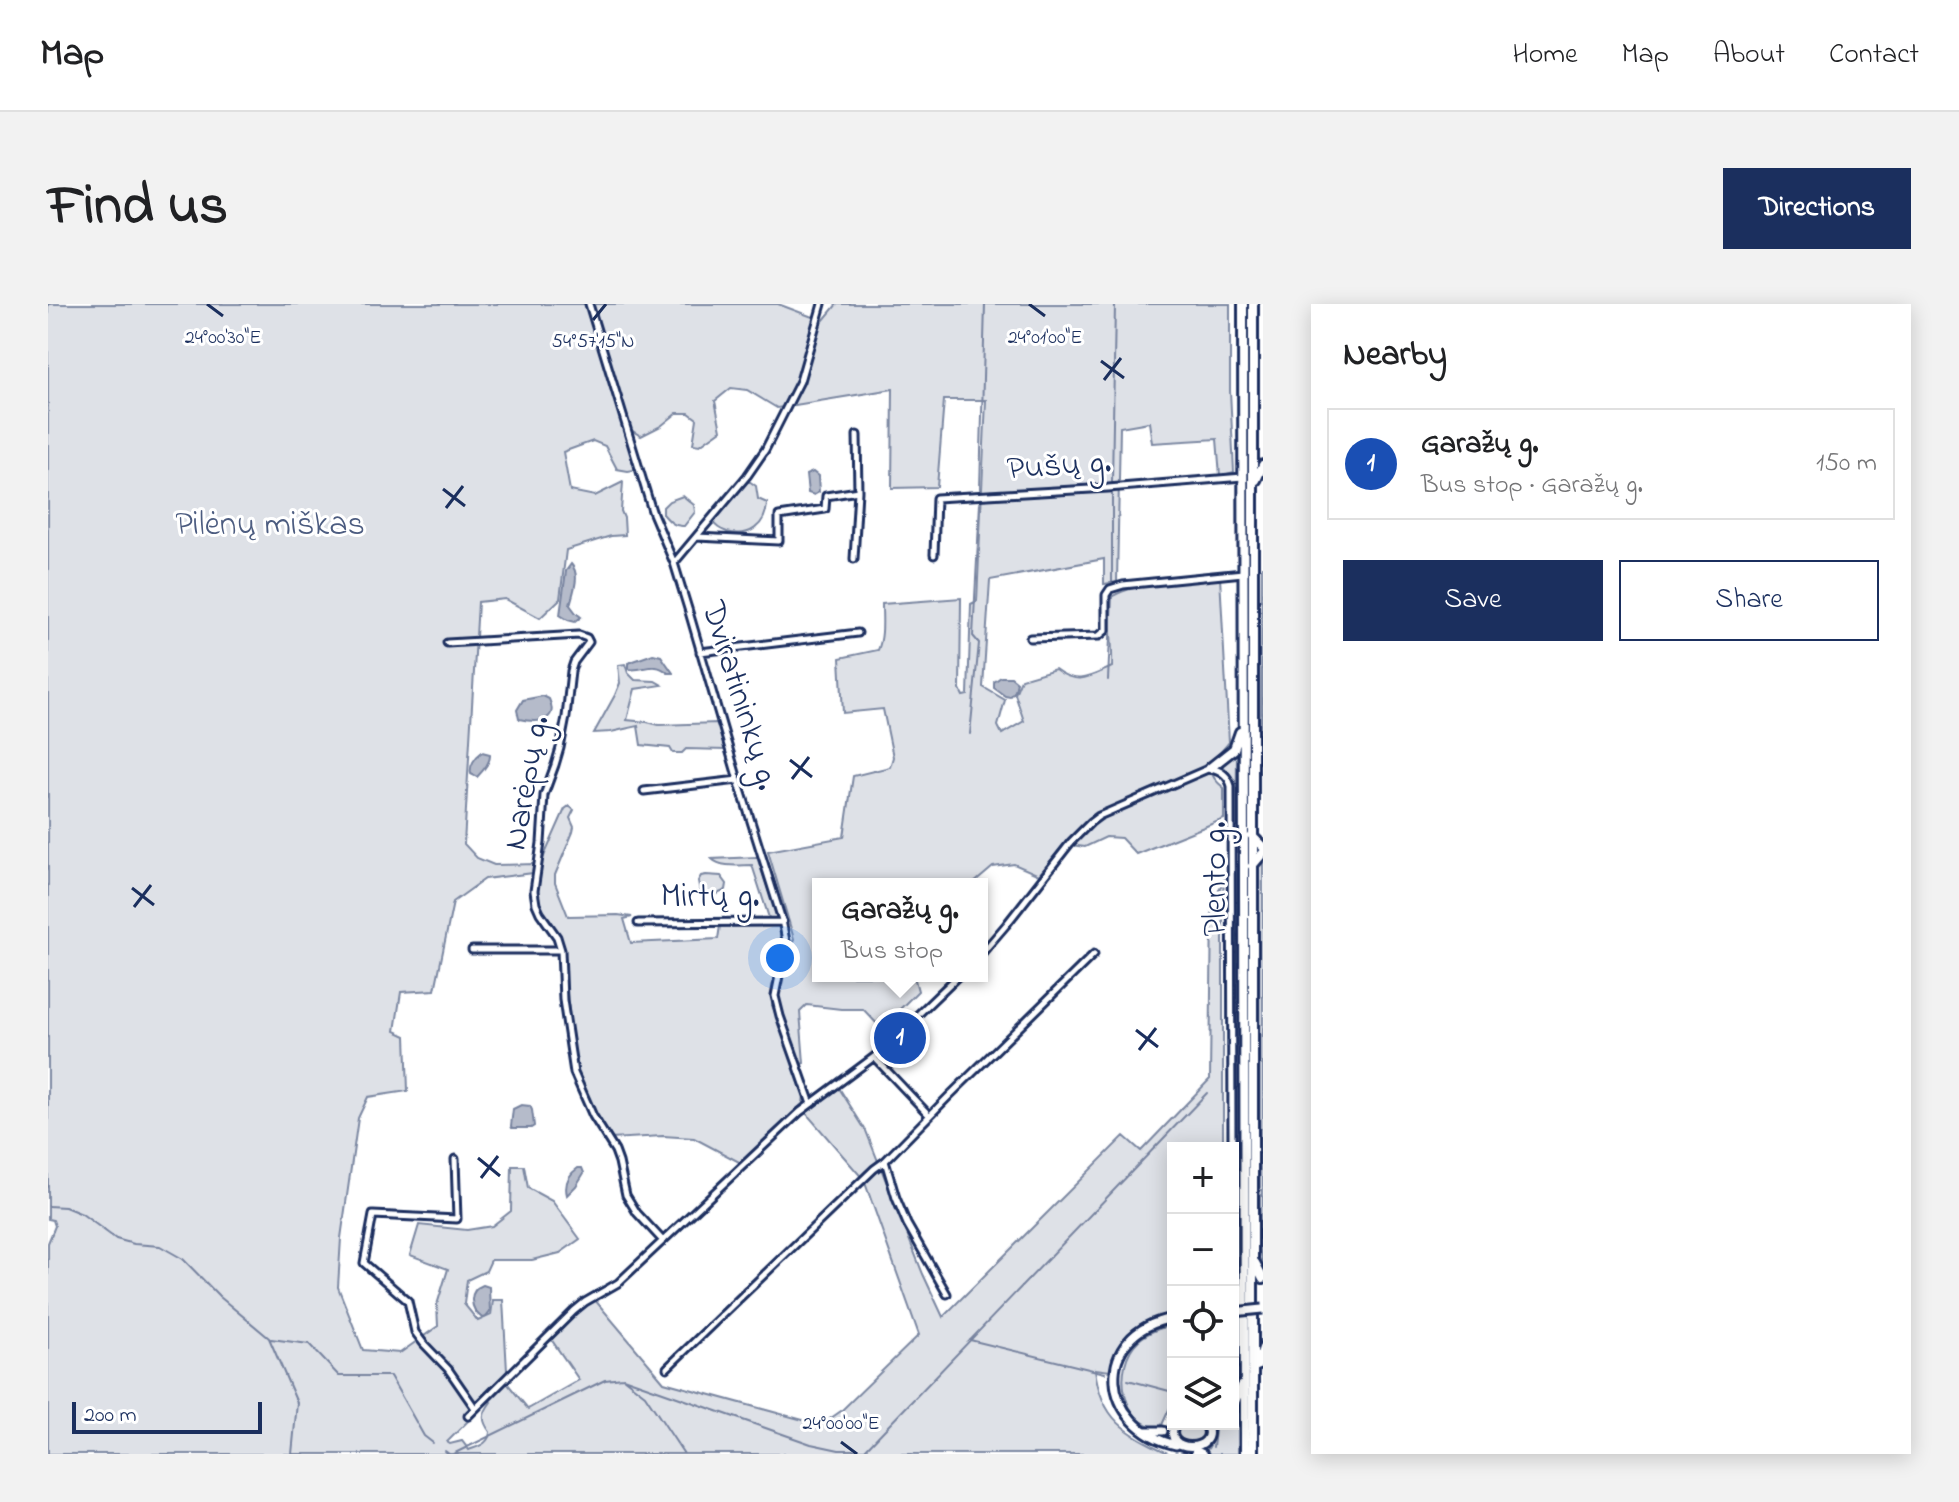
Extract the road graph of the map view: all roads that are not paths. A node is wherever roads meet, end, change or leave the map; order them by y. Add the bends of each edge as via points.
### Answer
1 (589, 304) edge
2 (822, 304) edge
3 (1243, 304) edge
4 (1253, 304) edge
5 (1253, 424) junction
6 (857, 435) dead end
7 (1263, 443) edge
8 (1263, 465) edge
9 (1243, 477) junction
10 (1253, 488) junction
11 (858, 491) junction
12 (696, 537) junction
13 (934, 555) dead end
14 (854, 559) dead end
15 (674, 563) junction
16 (1243, 573) junction
17 (858, 633) dead end
18 (1030, 638) dead end
19 (447, 643) dead end
20 (700, 652) junction
21 (1244, 720) junction
22 (1210, 768) junction
23 (738, 780) junction
24 (644, 791) dead end
25 (1252, 835) junction
26 (1263, 850) edge
27 (1252, 867) junction
28 (783, 922) junction
29 (638, 923) dead end
30 (988, 946) edge
31 (472, 950) dead end
32 (561, 950) junction
33 (1094, 954) dead end
34 (952, 982) edge
35 (874, 1057) junction
36 (811, 1104) junction
37 (929, 1115) junction
38 (1232, 1142) edge
39 (455, 1159) dead end
40 (885, 1161) junction
41 (663, 1241) junction
42 (1253, 1259) junction
43 (1263, 1278) edge
44 (947, 1294) dead end
45 (1263, 1309) edge
46 (1239, 1311) edge
47 (1167, 1319) edge
48 (1263, 1348) edge
49 (667, 1368) dead end
50 (1249, 1379) junction
51 (1239, 1396) edge
52 (475, 1408) junction
53 (468, 1416) dead end
54 (1173, 1430) edge
55 (1209, 1430) edge
56 (1144, 1431) junction
57 (1163, 1431) dead end
58 (1176, 1445) junction
59 (1199, 1453) edge
60 (1245, 1454) edge
61 (1253, 1454) edge

1 - 15 street, Dviratininkų g. via 652,511
2 - 12 street via 800,381 765,450
3 - 9 highway, Plento g.
4 - 5 highway, Plento g.
5 - 7 highway
5 - 10 highway, Plento g.
6 - 11 street
8 - 10 highway
9 - 13 street, Pušų g. via 936,498
9 - 16 highway, Plento g.
10 - 25 highway, Plento g.
11 - 12 street via 826,496 825,509 779,516 779,541
11 - 14 street
12 - 15 street
15 - 20 street, Dviratininkų g.
16 - 18 street via 1123,585 1106,595 1106,630 1099,636
16 - 21 highway, Plento g.
17 - 20 street
19 - 32 street, Narėpų g. via 579,635 589,642 571,671 560,748 544,795 535,878 536,904
20 - 23 street, Dviratininkų g.
21 - 22 highway via 1234,749
21 - 50 highway, Plento g.
22 - 30 street via 1091,822
22 - 38 street via 1224,773 1231,786
23 - 24 street
23 - 28 street, Dviratininkų g.
25 - 26 highway
25 - 27 highway, Plento g.
26 - 27 highway
27 - 42 highway, Plento g.
28 - 29 street, Mirtų g.
28 - 36 street, Dviratininkų g. via 786,941 775,996
31 - 32 street
32 - 41 street, Narėpų g. via 574,1073 615,1151 626,1195
33 - 37 street
34 - 35 street
35 - 36 street
35 - 37 street
36 - 41 street
37 - 40 street
39 - 52 street via 457,1219 373,1215 364,1263 408,1301 415,1332
40 - 44 street via 907,1224
40 - 49 street
41 - 52 street via 618,1283 574,1311
42 - 43 highway
42 - 50 highway, Plento g.
45 - 46 main road, bridge
47 - 56 main road via 1140,1330 1117,1362 1120,1405
48 - 50 highway
50 - 51 highway
50 - 60 highway, Plento g.
50 - 61 highway, Plento g.
52 - 53 street
54 - 58 main road
55 - 59 main road
56 - 57 main road
56 - 58 main road
58 - 59 main road

